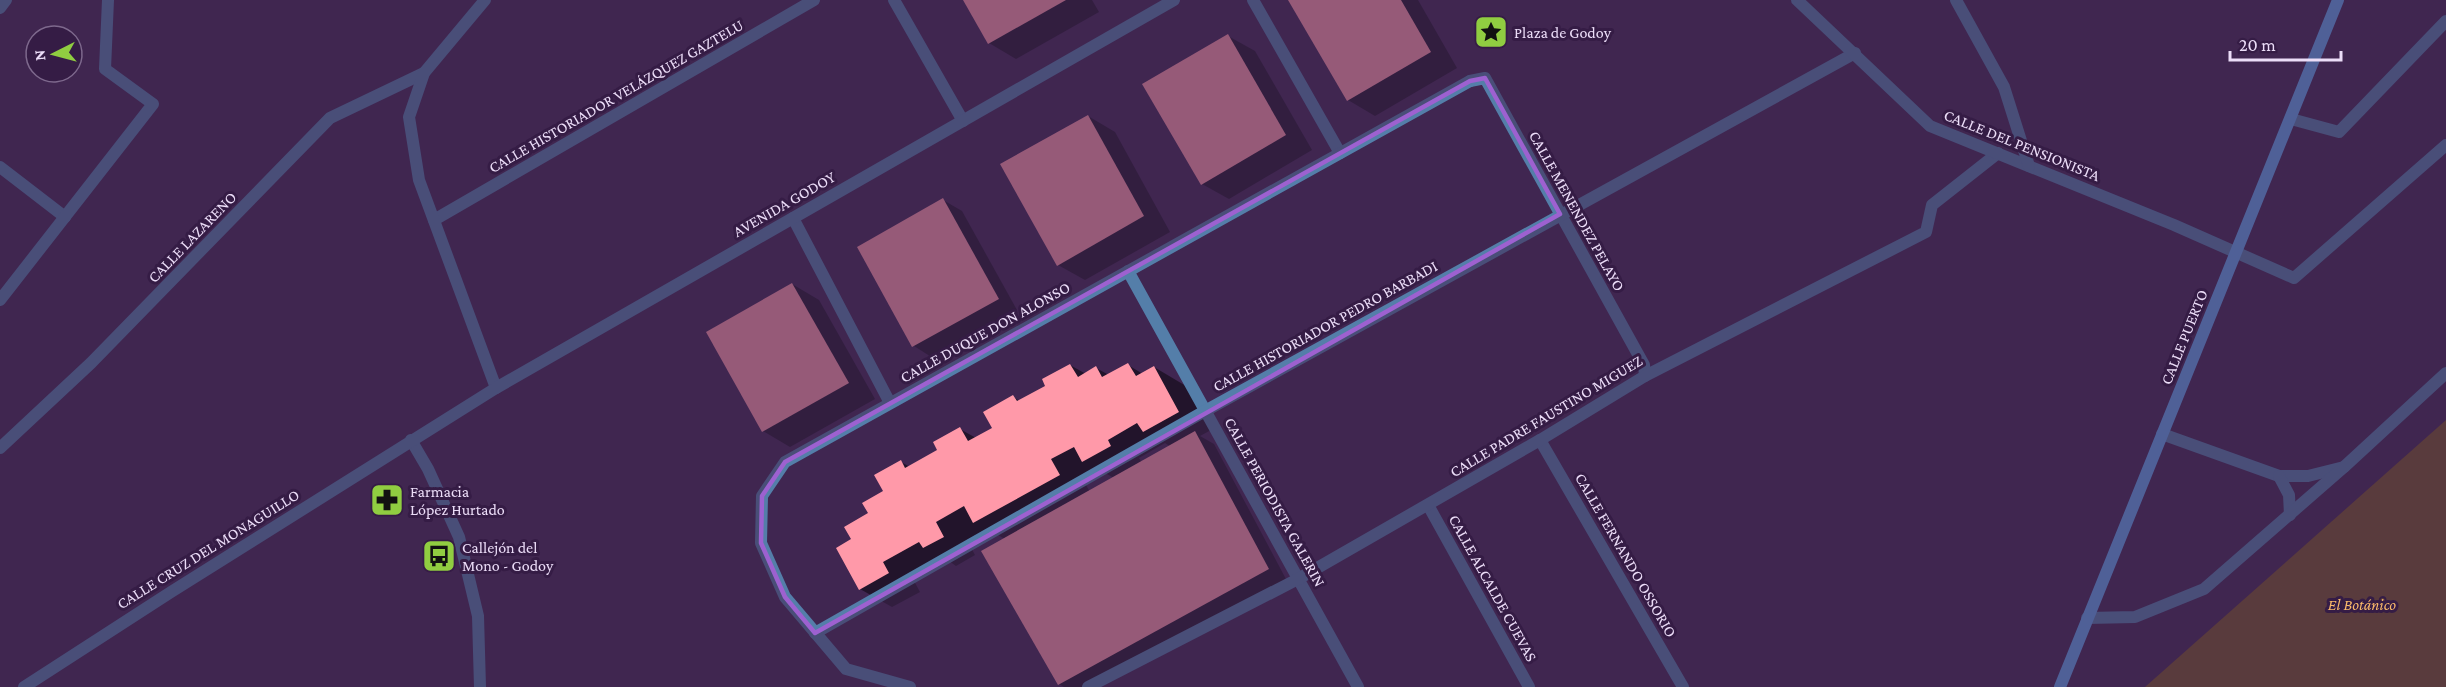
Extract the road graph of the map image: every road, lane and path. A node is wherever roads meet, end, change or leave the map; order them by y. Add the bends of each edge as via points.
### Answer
1 (6, 0) edge
2 (108, 0) edge
3 (485, 0) edge
4 (814, 0) edge
5 (894, 0) edge
6 (1174, 0) edge
7 (1253, 0) edge
8 (1797, 0) edge
9 (1956, 0) edge
10 (2338, 0) edge
11 (0, 8) edge
12 (2446, 21) edge
13 (1855, 53) junction
14 (424, 73) junction
15 (1470, 81) joint
16 (2291, 119) junction
17 (963, 121) junction
18 (2446, 145) edge
19 (1340, 153) junction
20 (1998, 153) junction
21 (2029, 166) junction
22 (0, 168) edge
23 (1560, 214) junction
24 (64, 217) junction
25 (793, 218) junction
26 (434, 220) junction
27 (2237, 253) junction
28 (1128, 271) junction
29 (0, 300) edge
30 (2446, 373) edge
31 (1645, 376) junction
32 (496, 388) junction
33 (890, 403) junction
34 (1205, 411) junction
35 (2162, 434) junction
36 (411, 440) junction
37 (1540, 440) junction
38 (0, 448) edge
39 (2344, 467) junction
40 (2279, 476) junction
41 (1428, 505) junction
42 (2290, 515) junction
43 (1298, 579) junction
44 (2087, 618) junction
45 (815, 633) junction
46 (24, 687) edge
47 (480, 687) edge
48 (910, 687) edge
49 (1088, 687) edge
50 (1358, 687) edge
51 (1529, 687) edge
52 (1683, 687) edge
53 (2060, 687) edge

1 - 11 street
2 - 24 street via 105,69 153,104
3 - 14 street
4 - 26 street, CALLE HISTORIADOR VELÁZQUEZ GAZTELU
5 - 17 street
6 - 17 street, AVENIDA GODOY
7 - 19 street
8 - 13 street, CALLE DEL PENSIONISTA
9 - 21 street via 2004,87
10 - 16 main road, CALLE PUERTO
12 - 16 street via 2339,132
13 - 20 street, CALLE DEL PENSIONISTA via 1930,126
13 - 23 street, CALLE HISTORIADOR PEDRO BARBADI
14 - 26 street via 409,117 420,180
14 - 38 street, CALLE LAZARENO via 330,118 91,363
15 - 19 street, CALLE DUQUE DON ALONSO
15 - 23 street, CALLE MENENDEZ PELAYO via 1485,78
16 - 27 main road, CALLE PUERTO
17 - 25 street, AVENIDA GODOY
18 - 27 street, CALLE DEL PENSIONISTA via 2294,278
19 - 28 street, CALLE DUQUE DON ALONSO
20 - 21 street, CALLE DEL PENSIONISTA
20 - 31 street, CALLE PADRE FAUSTINO MIGUEZ via 1932,205 1926,232
21 - 27 street, CALLE DEL PENSIONISTA
22 - 24 street
23 - 31 street, CALLE MENENDEZ PELAYO via 1644,365
23 - 34 street, CALLE HISTORIADOR PEDRO BARBADI
24 - 29 street
25 - 32 street, AVENIDA GODOY
25 - 33 street
26 - 32 street
27 - 35 main road, CALLE PUERTO
28 - 33 street, CALLE DUQUE DON ALONSO
28 - 34 street, CALLE PERIODISTA GALERIN
30 - 39 street
31 - 37 street, CALLE PADRE FAUSTINO MIGUEZ
32 - 36 street, AVENIDA GODOY
33 - 45 street, CALLE DUQUE DON ALONSO via 784,462 762,496 761,543 785,597
34 - 43 street, CALLE PERIODISTA GALERIN
34 - 45 street, CALLE HISTORIADOR PEDRO BARBADI
35 - 40 street
35 - 44 main road, CALLE PUERTO
36 - 46 street, CALLE CRUZ DEL MONAGUILLO
36 - 47 street via 459,537 478,616
37 - 41 street, CALLE PADRE FAUSTINO MIGUEZ
37 - 52 street, CALLE FERNANDO OSSORIO
39 - 40 street via 2308,476
39 - 42 street
40 - 42 street via 2289,495
41 - 43 street, CALLE PADRE FAUSTINO MIGUEZ
41 - 51 street, CALLE ALCALDE CUEVAS
42 - 44 street via 2204,589 2135,617
43 - 49 street, CALLE PADRE FAUSTINO MIGUEZ
43 - 50 street, CALLE PERIODISTA GALERIN
44 - 53 main road, CALLE PUERTO
45 - 48 street, CALLE DUQUE DON ALONSO via 846,669

